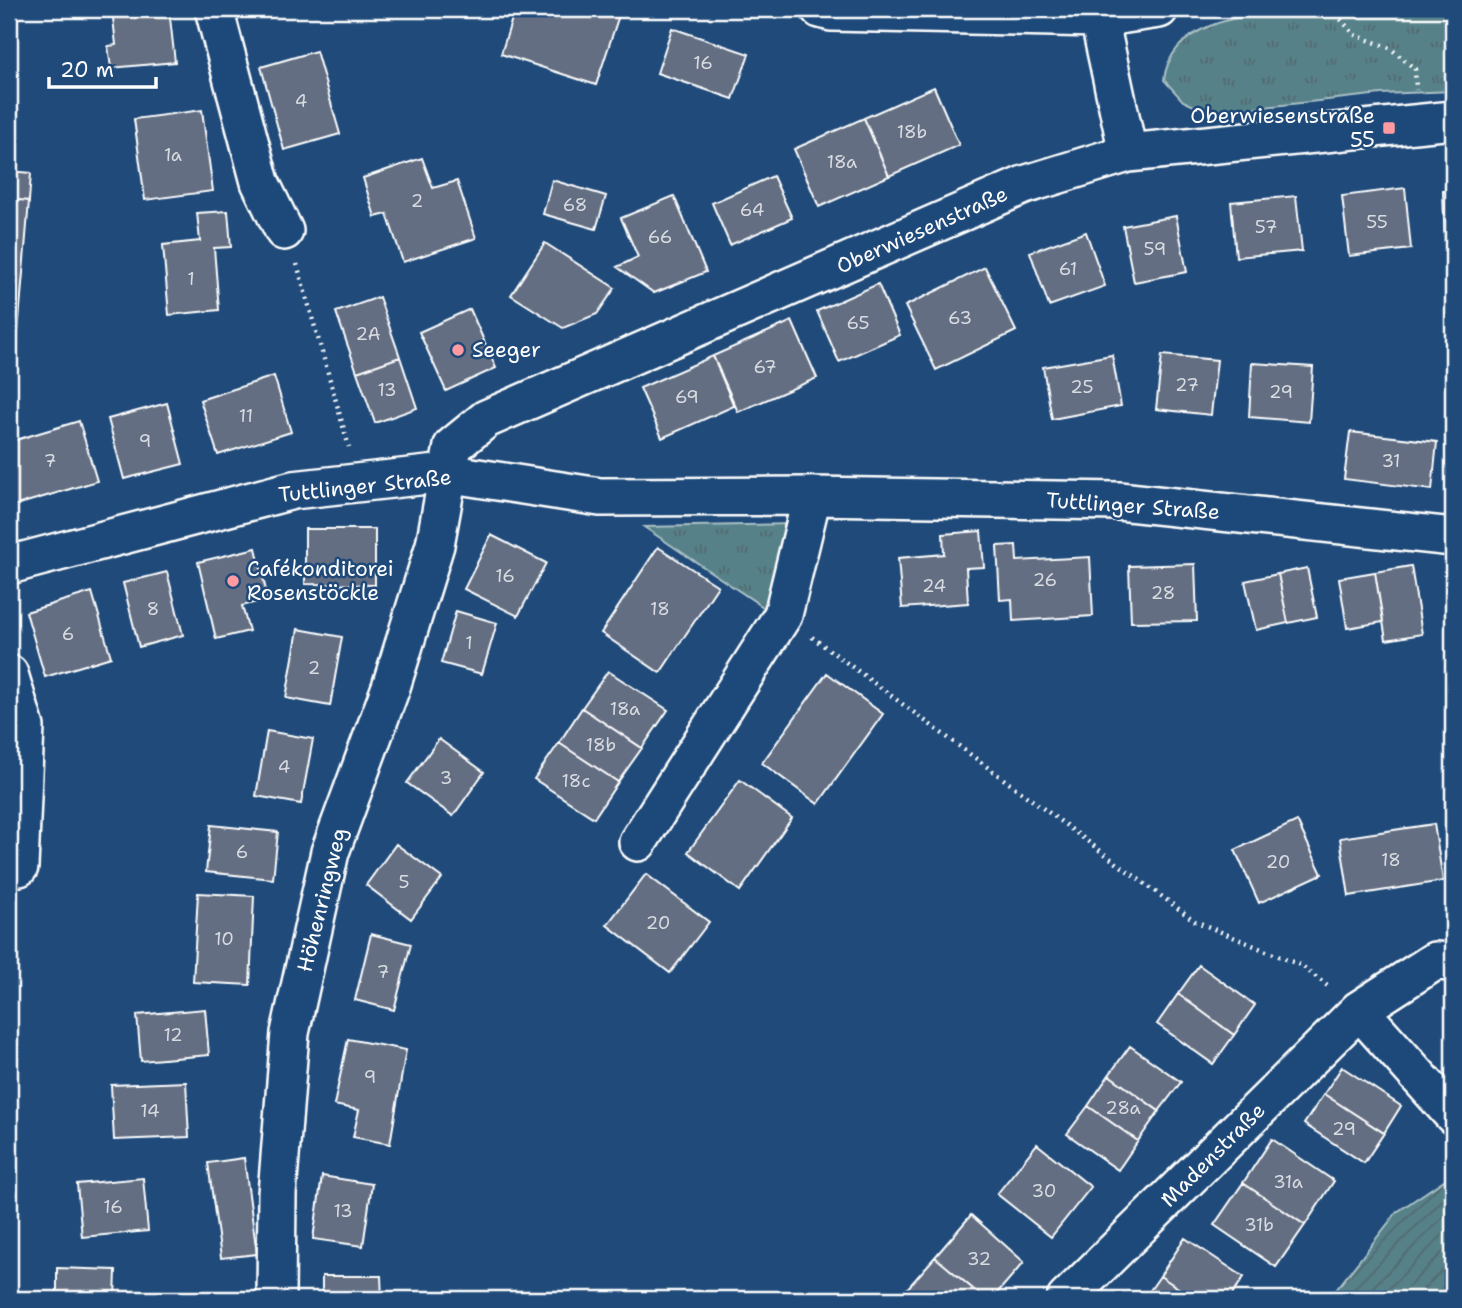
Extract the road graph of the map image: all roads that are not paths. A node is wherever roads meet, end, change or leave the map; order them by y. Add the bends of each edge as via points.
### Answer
1 (214, 9) edge
2 (820, 9) edge
3 (1159, 9) edge
4 (1099, 18) junction
5 (1453, 120) edge
6 (1128, 153) junction
7 (284, 231) road end
8 (446, 473) junction
9 (812, 496) junction
10 (1453, 537) edge
11 (9, 565) edge
12 (9, 674) edge
13 (638, 842) dead end
14 (9, 866) edge
15 (1453, 962) edge
16 (1359, 1010) junction
17 (1453, 1115) edge
18 (276, 1299) edge
19 (1066, 1299) edge

1 - 7 street via 260,182
2 - 4 street
3 - 4 street
4 - 6 street
5 - 6 street, Oberwiesenstraße
6 - 8 street, Oberwiesenstraße via 1024,185 486,419 453,446
8 - 9 street, Tuttlinger Straße via 600,497
8 - 11 street, Tuttlinger Straße via 293,490
8 - 18 street, Höhenringweg via 435,545 391,687 330,852 290,1033 277,1194
9 - 10 street, Tuttlinger Straße via 1119,500
9 - 13 street via 783,615
12 - 14 street via 25,727 19,867
15 - 16 street, Madenstraße via 1435,961
16 - 17 street
16 - 19 street, Madenstraße

